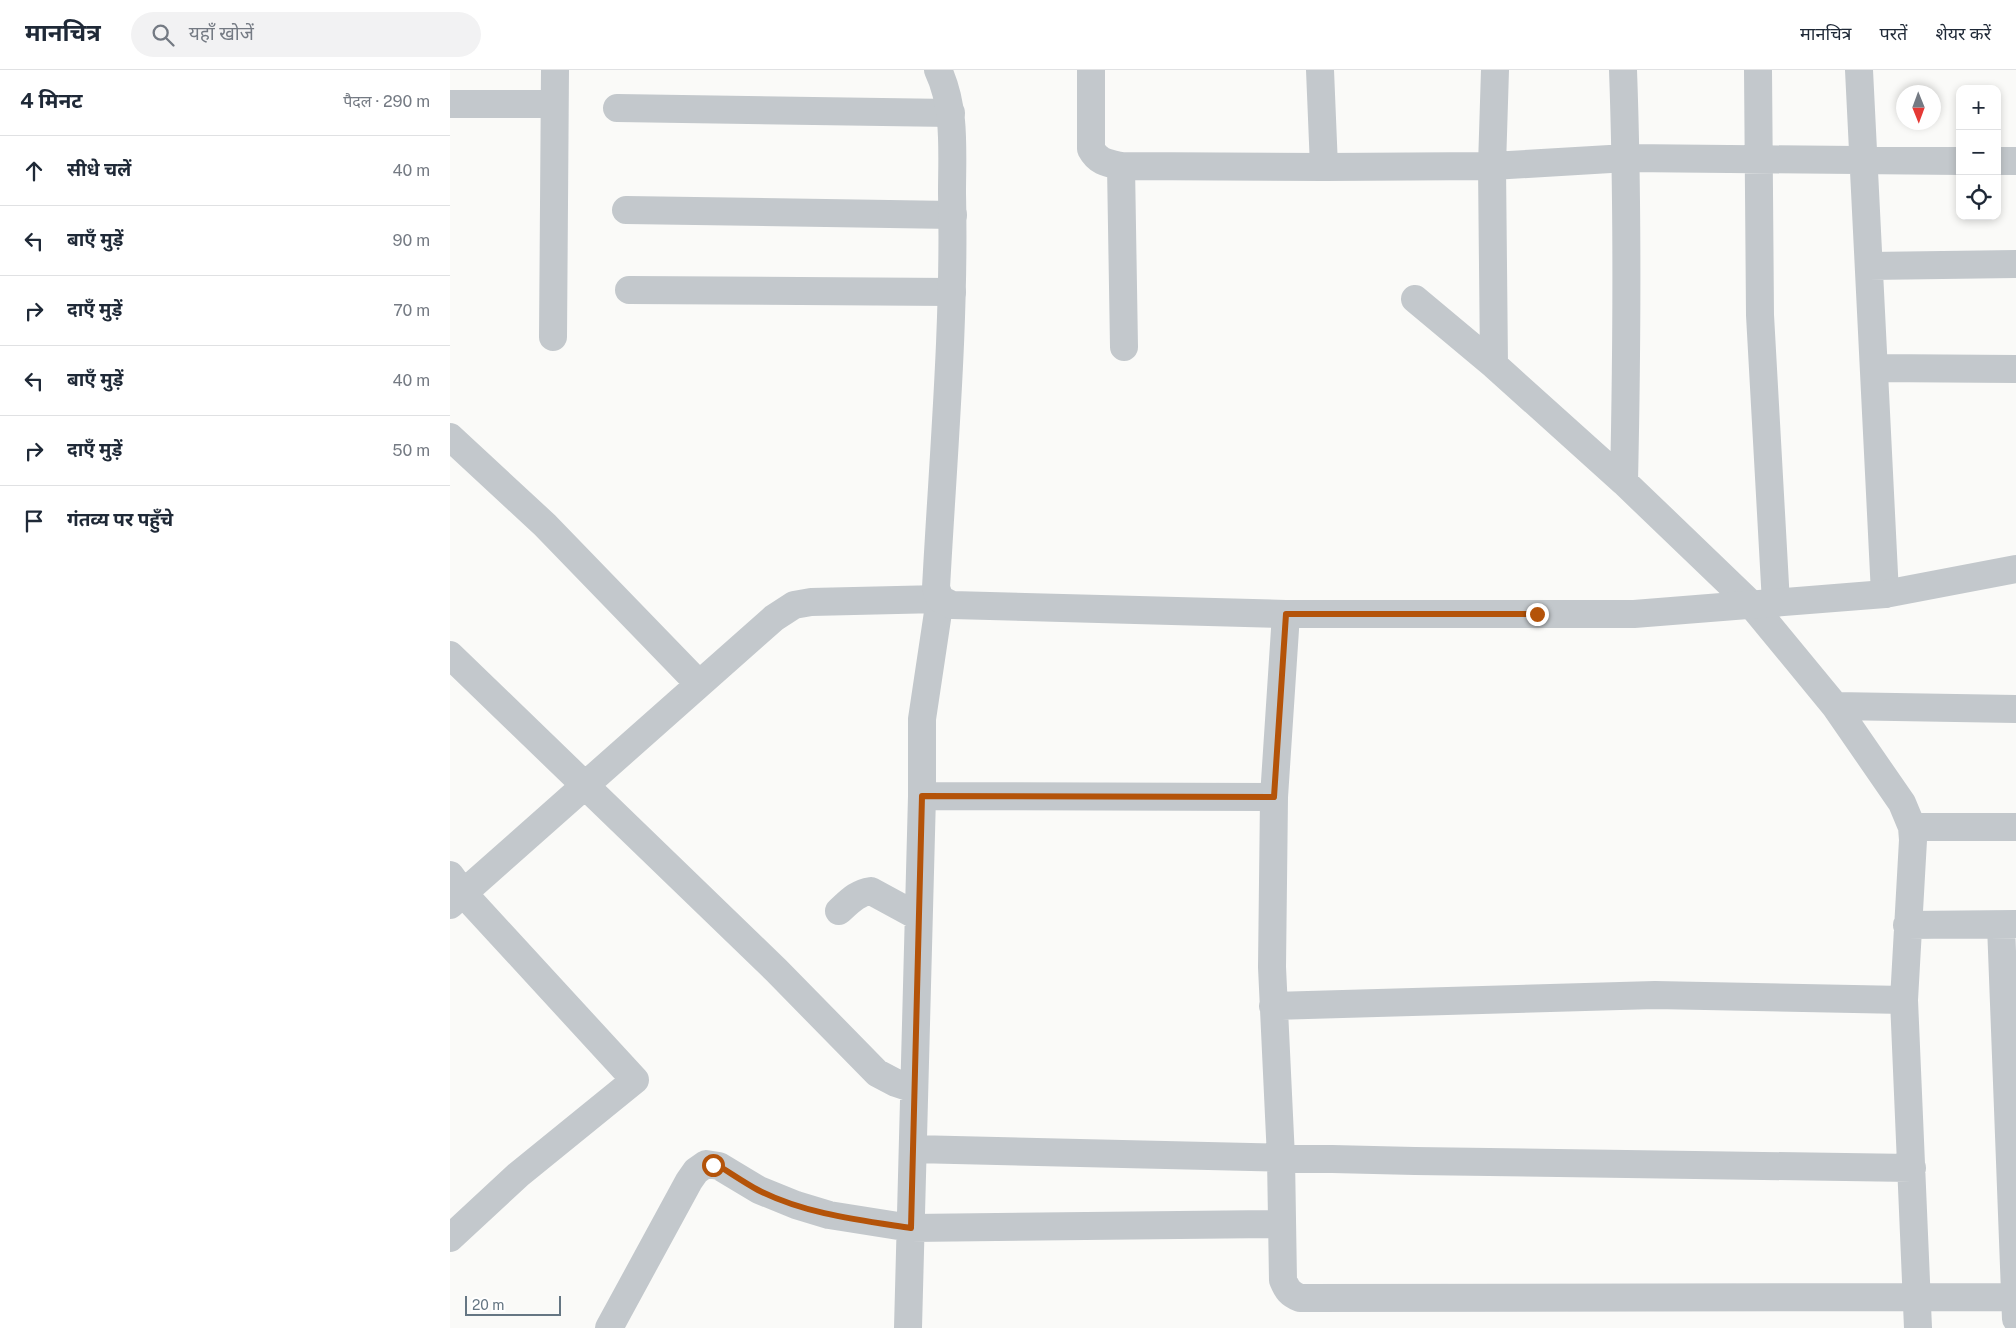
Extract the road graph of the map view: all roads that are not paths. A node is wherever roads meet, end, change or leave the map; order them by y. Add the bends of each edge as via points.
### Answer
1 (555, 70) edge
2 (938, 70) edge
3 (1091, 70) edge
4 (1320, 70) edge
5 (1495, 70) edge
6 (1623, 70) edge
7 (1758, 70) edge
8 (1859, 70) edge
9 (450, 104) edge
10 (554, 104) junction
11 (617, 108) dead end
12 (951, 113) junction
13 (1627, 158) junction
14 (1760, 159) junction
15 (1864, 160) junction
16 (1956, 161) edge
17 (2001, 161) edge
18 (2016, 161) edge
19 (1121, 166) junction
20 (1492, 166) junction
21 (1324, 167) junction
22 (626, 210) dead end
23 (953, 215) junction
24 (2016, 264) edge
25 (1869, 266) junction
26 (629, 290) dead end
27 (952, 292) junction
28 (1415, 299) dead end
29 (553, 337) dead end
30 (1124, 347) dead end
31 (1494, 365) junction
32 (1874, 368) junction
33 (2016, 369) edge
34 (450, 437) edge
35 (1624, 482) junction
36 (2016, 569) edge
37 (1884, 594) junction
38 (940, 599) junction
39 (1764, 603) junction
40 (1286, 614) junction
41 (450, 655) edge
42 (699, 684) junction
43 (1835, 706) junction
44 (2016, 709) edge
45 (585, 785) junction
46 (922, 796) junction
47 (1274, 797) junction
48 (1912, 827) junction
49 (2016, 827) edge
50 (454, 891) edge
51 (839, 911) dead end
52 (918, 916) junction
53 (2009, 925) edge
54 (1907, 926) junction
55 (1904, 1000) junction
56 (1273, 1006) junction
57 (914, 1089) junction
58 (913, 1149) junction
59 (1281, 1158) junction
60 (1912, 1168) junction
61 (1282, 1224) junction
62 (911, 1228) junction
63 (450, 1238) edge
64 (2016, 1297) edge
65 (1917, 1298) junction
66 (2016, 1319) edge
67 (609, 1328) edge
68 (908, 1328) edge
69 (1918, 1328) edge

1 - 10 street
2 - 12 street
3 - 19 street via 1091,149 1104,163
4 - 21 street
5 - 20 street
6 - 13 street
7 - 14 street
8 - 15 street
9 - 10 street
10 - 29 street
11 - 12 street
12 - 23 street
13 - 14 street
13 - 20 street
13 - 35 street
14 - 15 street
14 - 39 street
15 - 16 street
15 - 25 street
17 - 18 street
19 - 21 street
19 - 30 street
20 - 21 street
20 - 31 street
22 - 23 street
23 - 27 street
24 - 25 street
25 - 32 street
26 - 27 street
27 - 38 street via 936,588
28 - 31 street
31 - 35 street
32 - 33 street
32 - 37 street
34 - 42 street via 545,525
35 - 39 street
36 - 37 street
37 - 39 street
38 - 40 street via 952,605 966,606
38 - 42 street via 794,605 774,618
38 - 46 street via 922,719
39 - 40 street via 1634,614
39 - 43 street
40 - 47 street
41 - 45 street
42 - 45 street
43 - 44 street
43 - 48 street via 1902,803
45 - 50 street
45 - 57 street via 877,1073 896,1084
46 - 47 street
46 - 52 street
47 - 56 street
48 - 49 street
48 - 54 street
50 - 63 street via 635,1080 518,1175
51 - 52 street via 854,897 871,892
52 - 57 street
53 - 54 street
53 - 64 street
54 - 55 street
55 - 56 street via 1655,995
55 - 60 street
56 - 59 street
57 - 58 street
58 - 59 street
58 - 62 street
59 - 60 street
59 - 61 street
60 - 65 street
61 - 62 street
61 - 65 street via 1283,1280 1287,1290 1300,1298
62 - 67 street via 829,1215 796,1205 759,1190 719,1166 706,1164 689,1181
62 - 68 street
64 - 65 street
64 - 66 street
65 - 69 street

